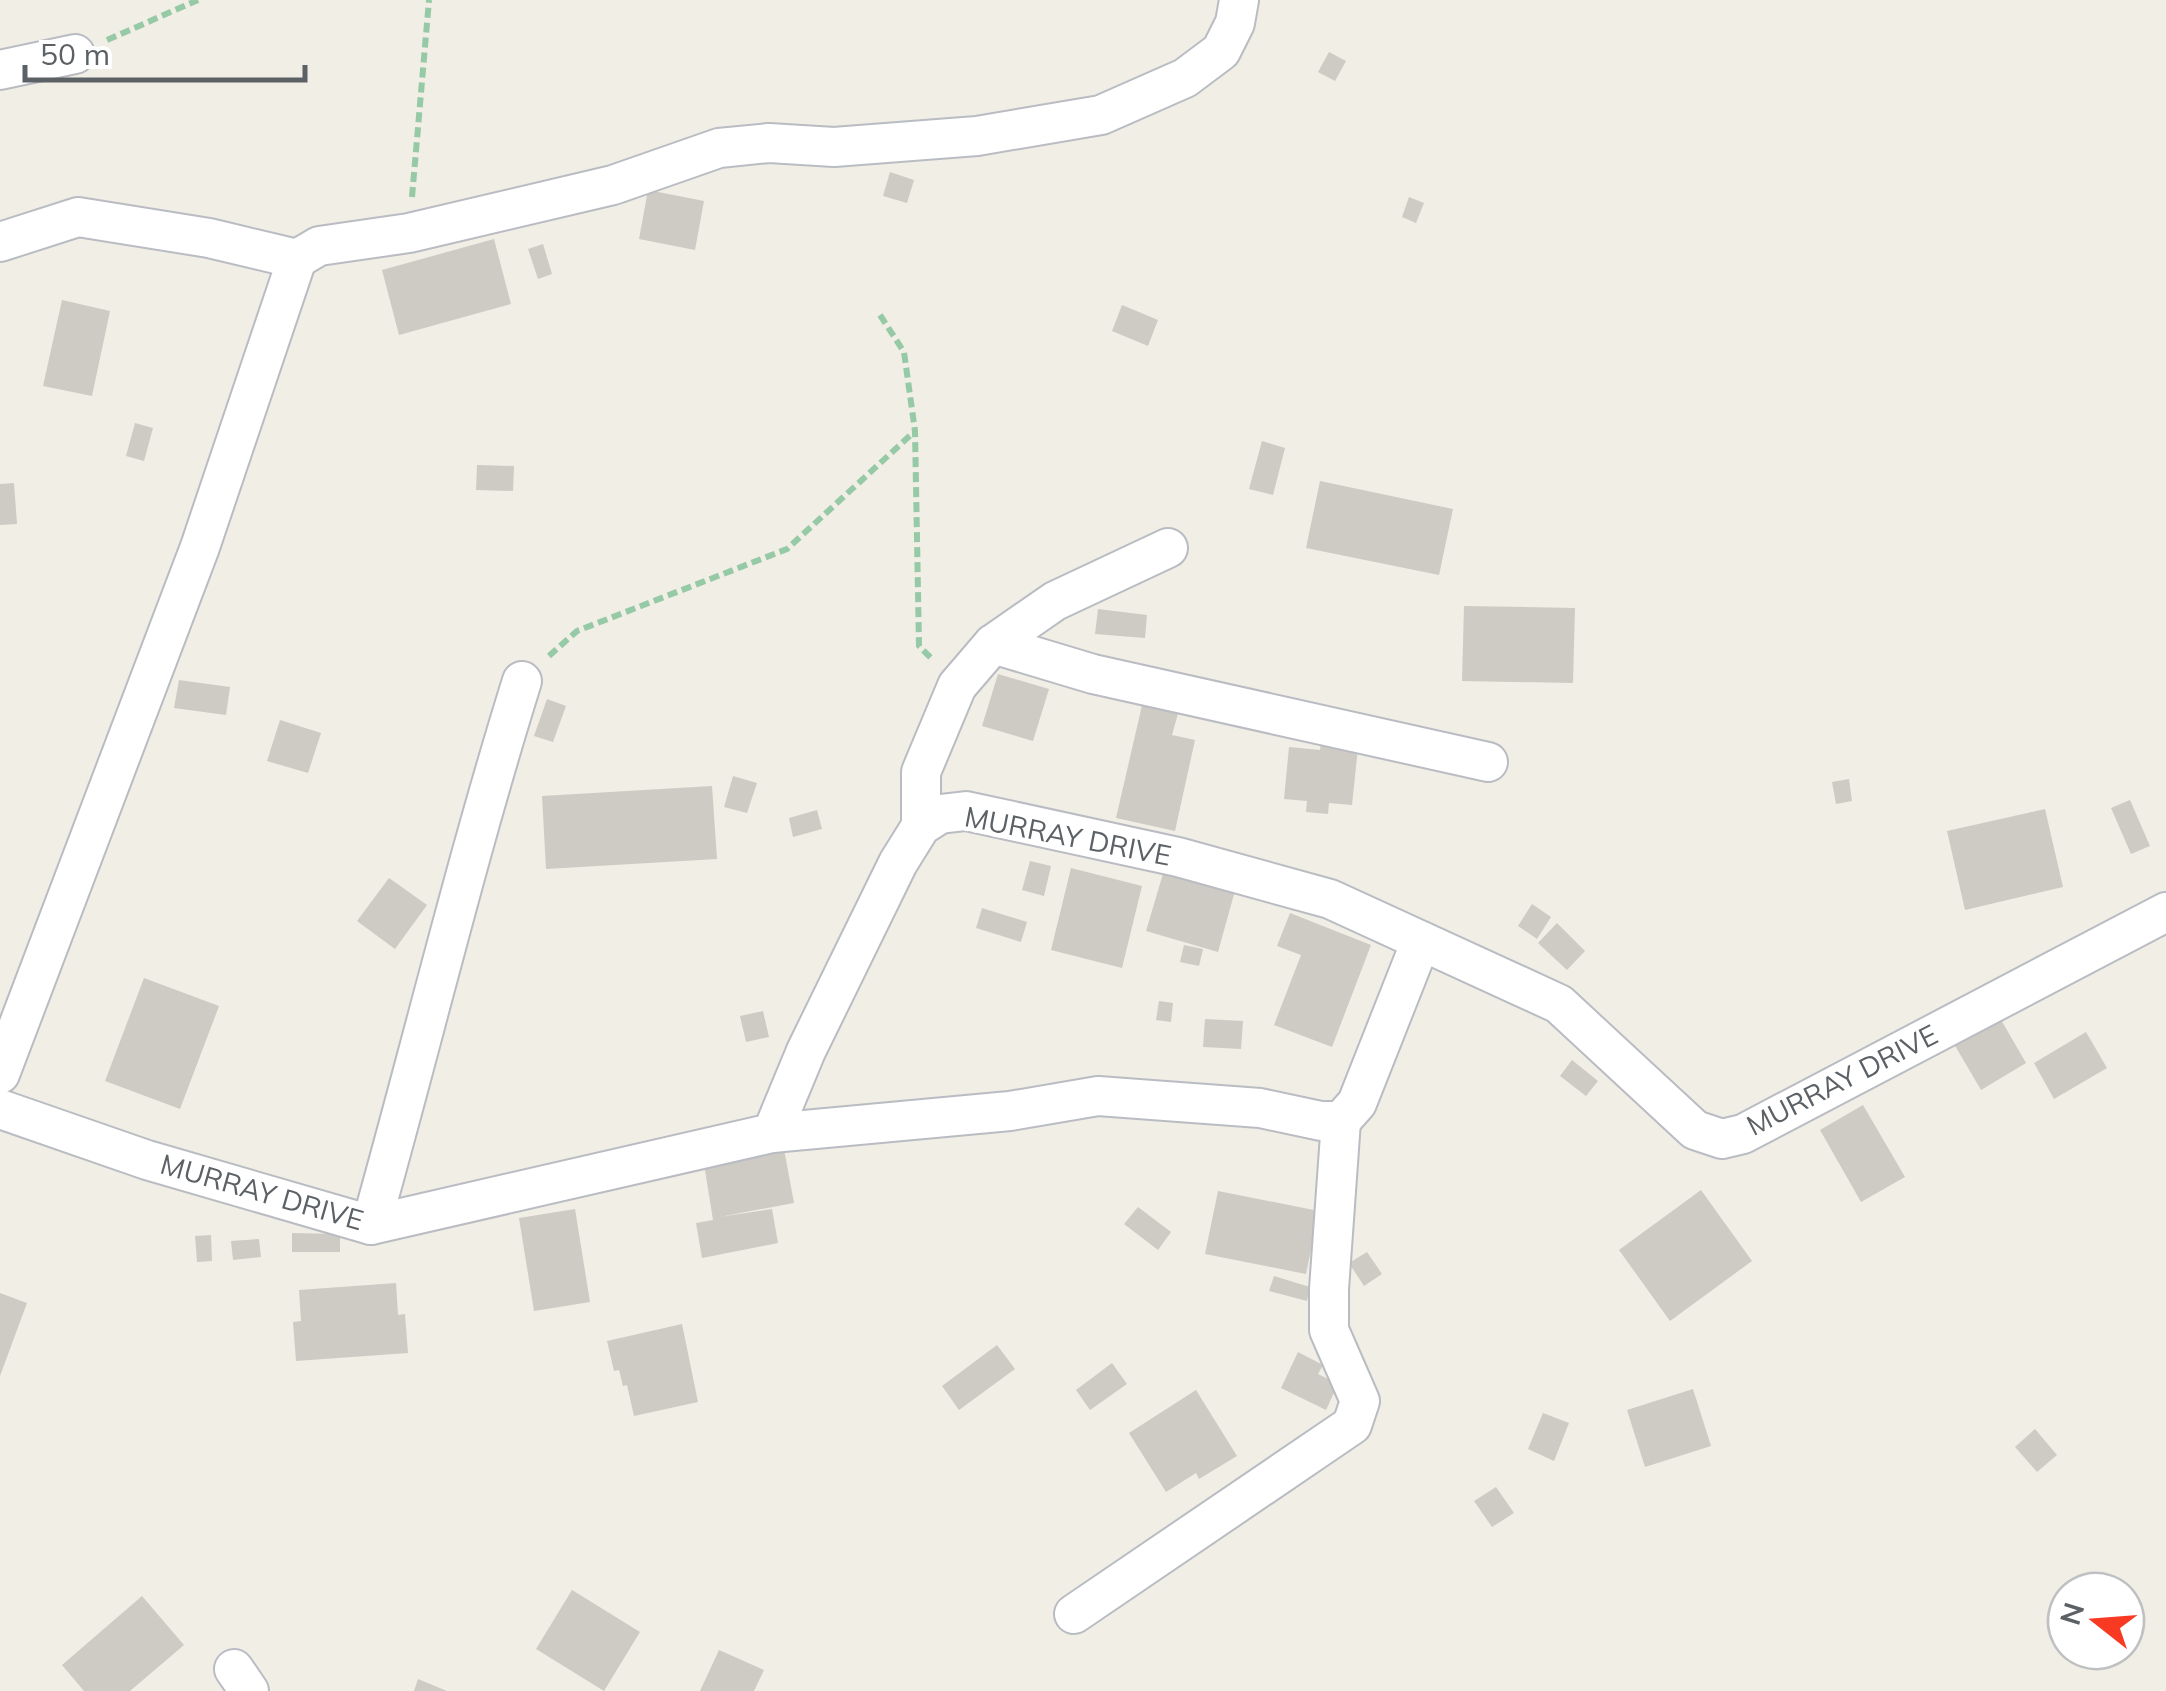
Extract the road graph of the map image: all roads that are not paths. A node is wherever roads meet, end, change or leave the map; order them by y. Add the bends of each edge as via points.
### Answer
1 (1239, 0) edge
2 (75, 54) road end
3 (0, 70) edge
4 (0, 242) edge
5 (297, 258) junction
6 (1168, 548) dead end
7 (993, 644) junction
8 (522, 680) road end
9 (1488, 762) dead end
10 (921, 826) junction
11 (2166, 912) edge
12 (1421, 941) junction
13 (0, 1074) edge
14 (0, 1108) edge
15 (1341, 1121) junction
16 (772, 1133) junction
17 (371, 1225) junction
18 (1074, 1614) dead end

1 - 5 street via 1221,52 1185,78 1101,115 977,136 719,148 613,185 409,234 319,246
2 - 3 street
4 - 5 street via 78,217
5 - 13 street via 193,565
6 - 7 street via 1055,602
7 - 9 street via 1093,674
7 - 10 street via 957,686 921,772
8 - 17 street
10 - 12 street, MURRAY DRIVE via 940,814 966,811 1178,856 1330,899
10 - 16 street
11 - 12 street, MURRAY DRIVE via 1743,1134 1722,1138 1695,1130 1559,1004
12 - 15 street via 1358,1103
14 - 17 street, MURRAY DRIVE via 147,1160
15 - 16 street, MURRAY DRIVE via 1098,1096 1010,1112
15 - 18 street via 1329,1330 1360,1401 1358,1415
16 - 17 street, MURRAY DRIVE

